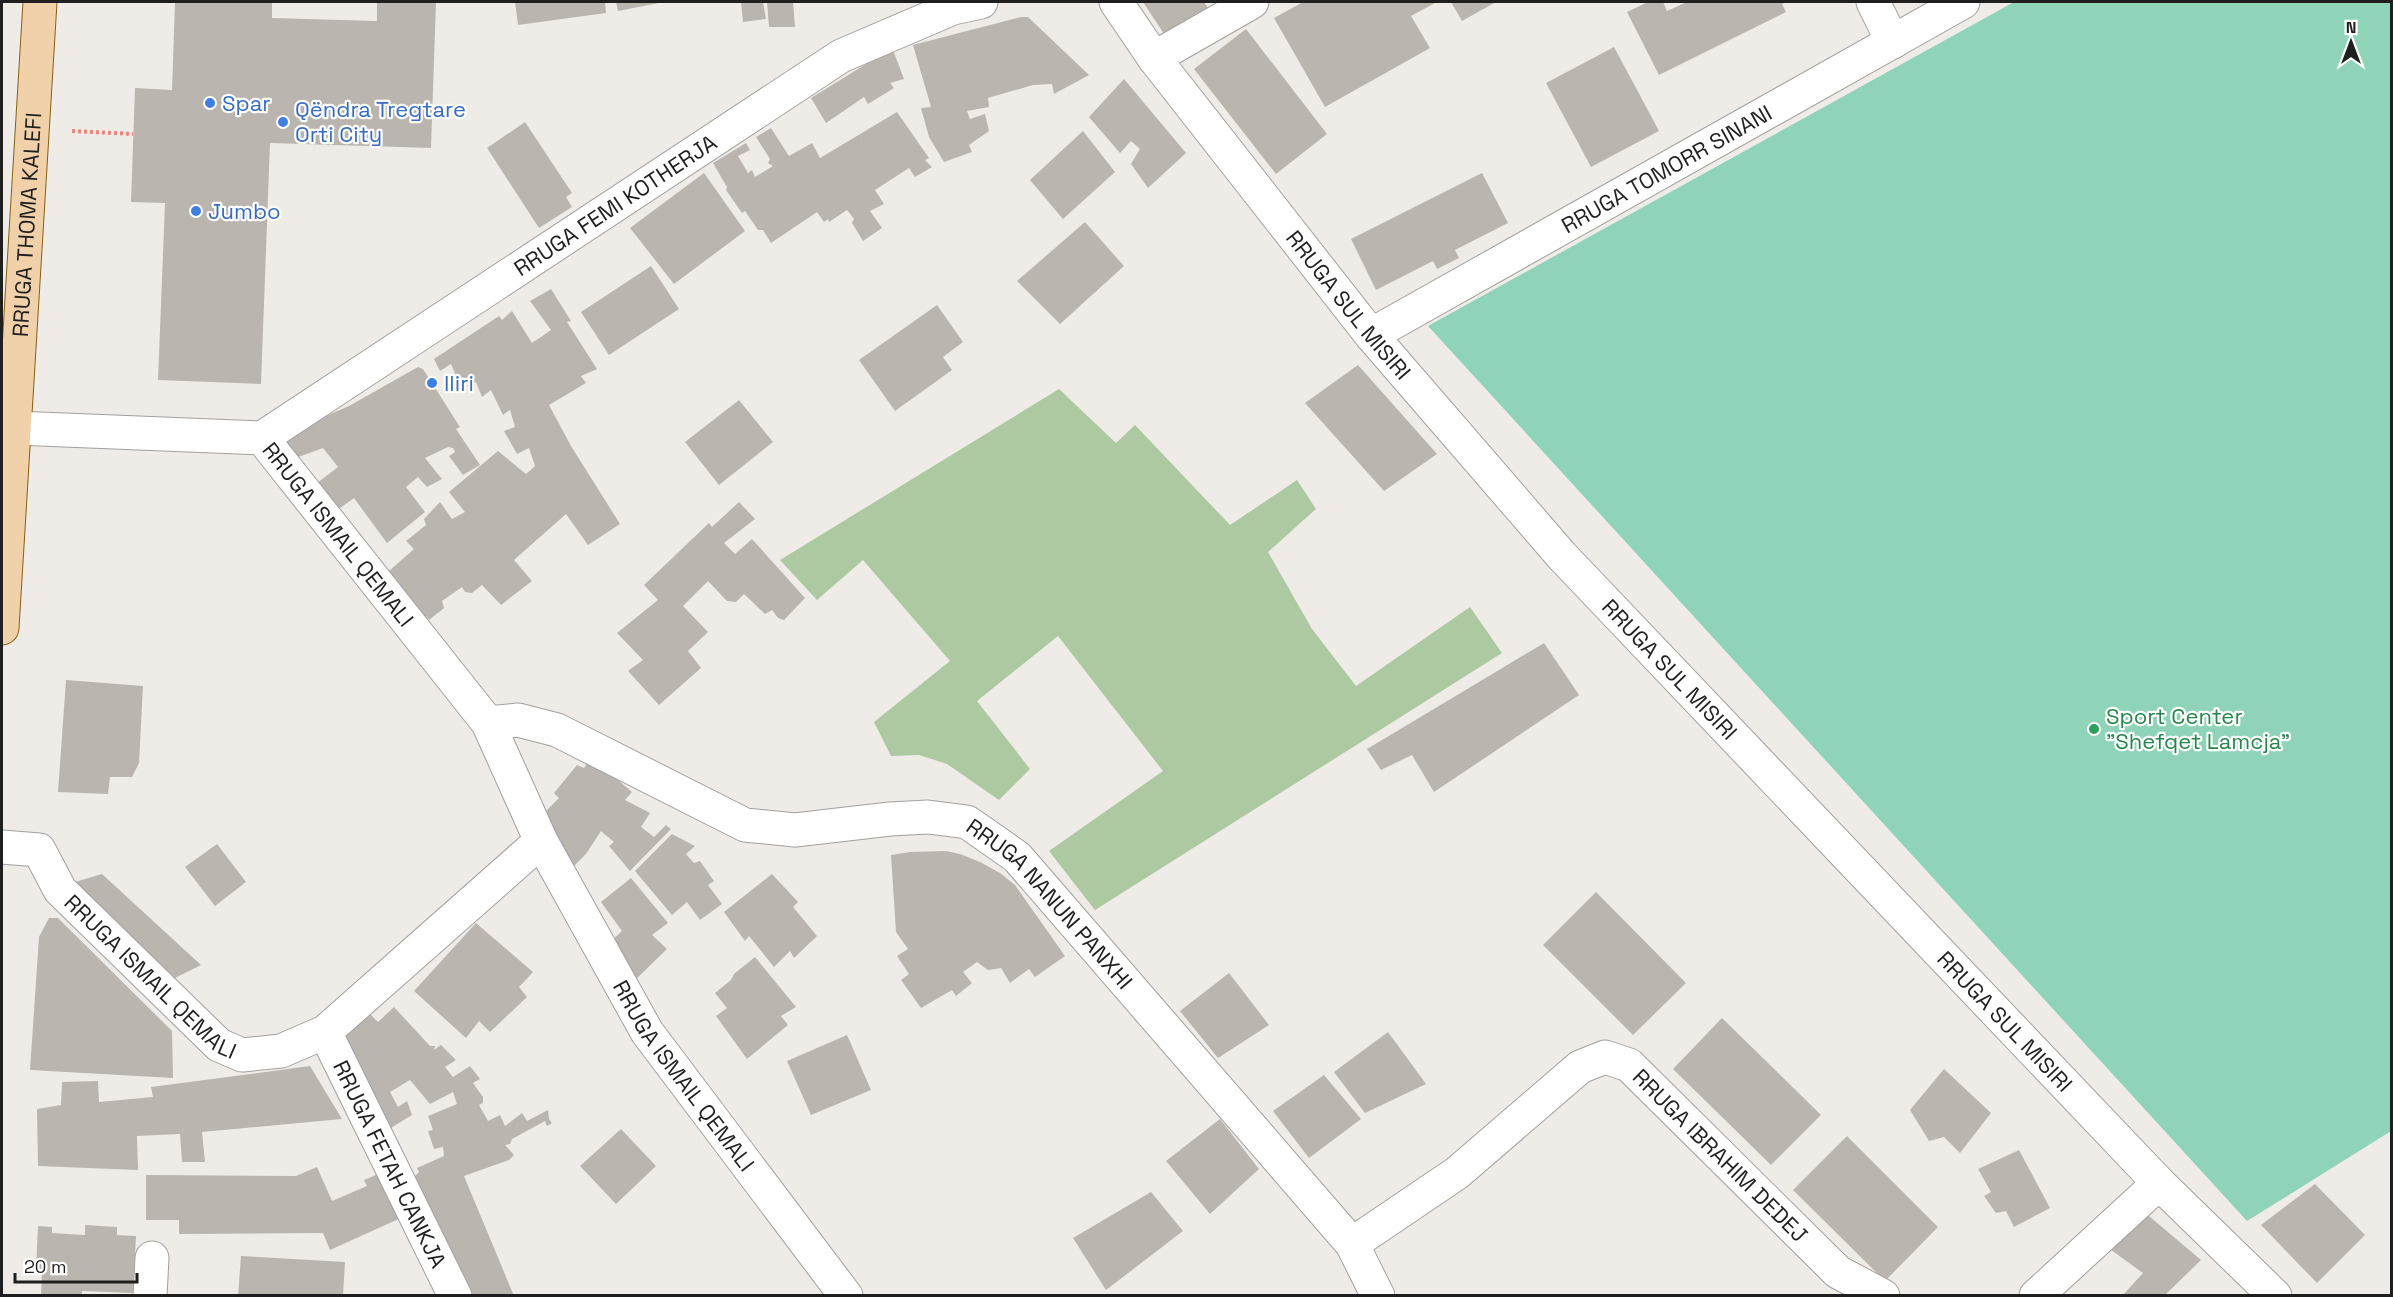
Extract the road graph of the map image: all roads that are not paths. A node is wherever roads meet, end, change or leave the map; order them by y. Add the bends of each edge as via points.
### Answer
1 (40, 2) edge
2 (981, 2) edge
3 (1116, 2) edge
4 (1252, 2) edge
5 (1873, 2) edge
6 (1963, 2) edge
7 (1893, 42) junction
8 (1154, 58) junction
9 (1371, 335) junction
10 (15, 428) junction
11 (262, 438) junction
12 (2, 628) edge
13 (488, 723) junction
14 (541, 841) junction
15 (2, 847) edge
16 (325, 1032) junction
17 (2159, 1183) junction
18 (1352, 1244) junction
19 (152, 1258) dead end
20 (150, 1296) edge
21 (455, 1296) edge
22 (846, 1296) edge
23 (1378, 1296) edge
24 (1883, 1296) edge
25 (2036, 1296) edge
26 (2275, 1296) edge

1 - 10 main road, RRUGA THOMA KALEFI
2 - 11 street, RRUGA FEMI KOTHERJA via 953,8 841,56
3 - 8 street, RRUGA SUL MISIRI
4 - 8 street
5 - 7 street
6 - 7 street, RRUGA TOMORR SINANI
7 - 9 street, RRUGA TOMORR SINANI
8 - 9 street, RRUGA SUL MISIRI
9 - 17 street, RRUGA SUL MISIRI via 1562,556
10 - 11 street, RRUGA ISMAIL QEMALI
10 - 12 main road, RRUGA THOMA KALEFI
11 - 13 street, RRUGA ISMAIL QEMALI
13 - 14 street, RRUGA ISMAIL QEMALI
13 - 18 street, RRUGA NANUN PANXHI via 518,720 557,730 745,825 795,830 928,817 967,822 1017,857
14 - 16 street, RRUGA ISMAIL QEMALI
14 - 22 street, RRUGA ISMAIL QEMALI via 647,1032
15 - 16 street, RRUGA ISMAIL QEMALI via 39,850 60,890 219,1045 242,1055 281,1051
16 - 21 street, RRUGA FETAH CANKJA
17 - 25 street
17 - 26 street, RRUGA SUL MISIRI
18 - 23 street, RRUGA NANUN PANXHI
18 - 24 street, RRUGA IBRAHIM DEDEJ via 1457,1173 1580,1067 1605,1057 1629,1065 1838,1272
19 - 20 street

